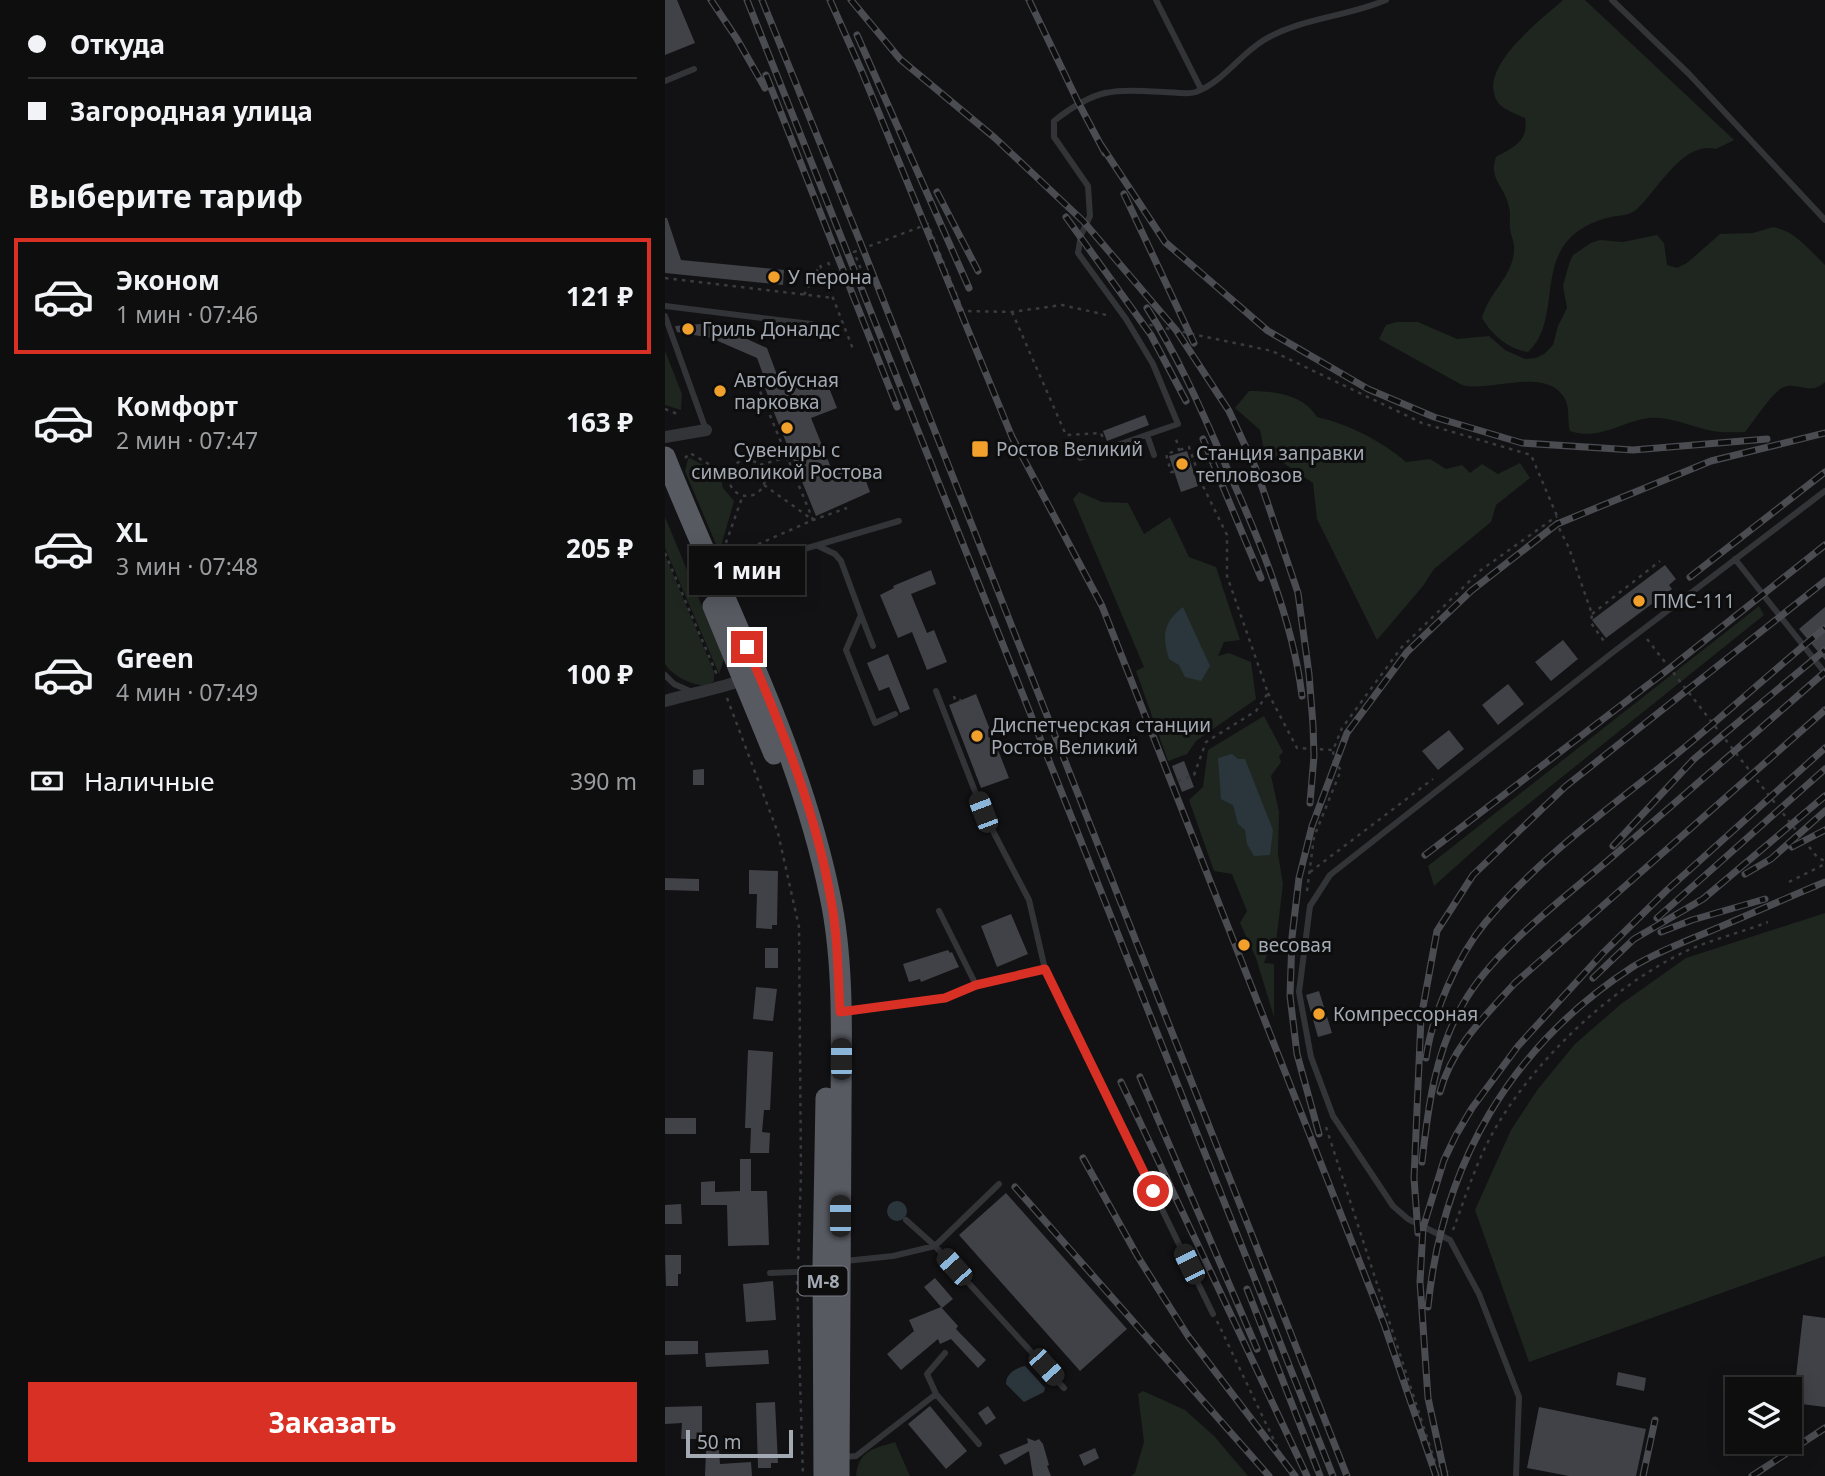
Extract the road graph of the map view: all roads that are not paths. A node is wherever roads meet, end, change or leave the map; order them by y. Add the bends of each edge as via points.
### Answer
1 (1156, 0) edge
2 (1386, 0) edge
3 (1612, 0) edge
4 (694, 69) dead end
5 (665, 81) edge
6 (1201, 89) junction
7 (1825, 220) edge
8 (665, 306) edge
9 (665, 316) edge
10 (811, 324) dead end
11 (706, 430) joint
12 (1147, 435) junction
13 (665, 437) edge
14 (1154, 454) dead end
15 (1080, 458) dead end
16 (671, 462) edge
17 (665, 491) edge
18 (1825, 491) edge
19 (899, 521) dead end
20 (818, 546) junction
21 (1735, 559) junction
22 (724, 570) junction
23 (861, 615) junction
24 (873, 646) dead end
25 (1825, 673) edge
26 (665, 675) edge
27 (744, 679) junction
28 (936, 691) dead end
29 (694, 692) junction
30 (665, 702) edge
31 (895, 715) dead end
32 (939, 911) dead end
33 (1045, 969) junction
34 (976, 985) junction
35 (840, 1012) junction
36 (999, 1184) dead end
37 (906, 1220) dead end
38 (935, 1247) junction
39 (832, 1266) junction
40 (769, 1273) dead end
41 (1213, 1314) road end
42 (945, 1353) dead end
43 (1064, 1388) dead end
44 (936, 1394) junction
45 (978, 1444) dead end
46 (839, 1466) edge
47 (824, 1476) edge
48 (1517, 1476) edge

1 - 6 lane
2 - 6 lane via 1302,24 1262,41 1227,73
3 - 7 lane via 1689,74
4 - 5 lane
6 - 12 lane via 1194,93 1098,93 1054,121 1054,137 1088,186 1090,216 1078,253 1153,364 1178,424
8 - 10 lane
9 - 11 lane
11 - 13 street
12 - 14 lane
12 - 15 lane
16 - 22 highway, М-8
17 - 27 highway, М-8
18 - 21 lane
19 - 20 lane
20 - 22 lane
20 - 23 lane via 841,561
21 - 25 lane
21 - 48 lane via 1330,875 1310,906 1299,992 1311,1056 1333,1116 1393,1206 1450,1240 1479,1294 1519,1397
22 - 35 highway, М-8 via 809,810 831,899
23 - 24 lane
23 - 31 lane via 846,650 875,723
26 - 29 lane
27 - 29 street
27 - 39 highway, М-8 via 794,808 822,930
28 - 33 lane via 983,812 1029,900
29 - 30 street
32 - 34 lane
33 - 34 lane
33 - 41 lane
34 - 35 lane via 945,998
35 - 39 highway, М-8
36 - 38 lane
37 - 38 lane
38 - 39 lane
38 - 43 lane
39 - 40 lane
39 - 46 highway, М-8
39 - 47 highway, М-8
42 - 44 lane via 927,1374
44 - 45 lane
44 - 46 lane

